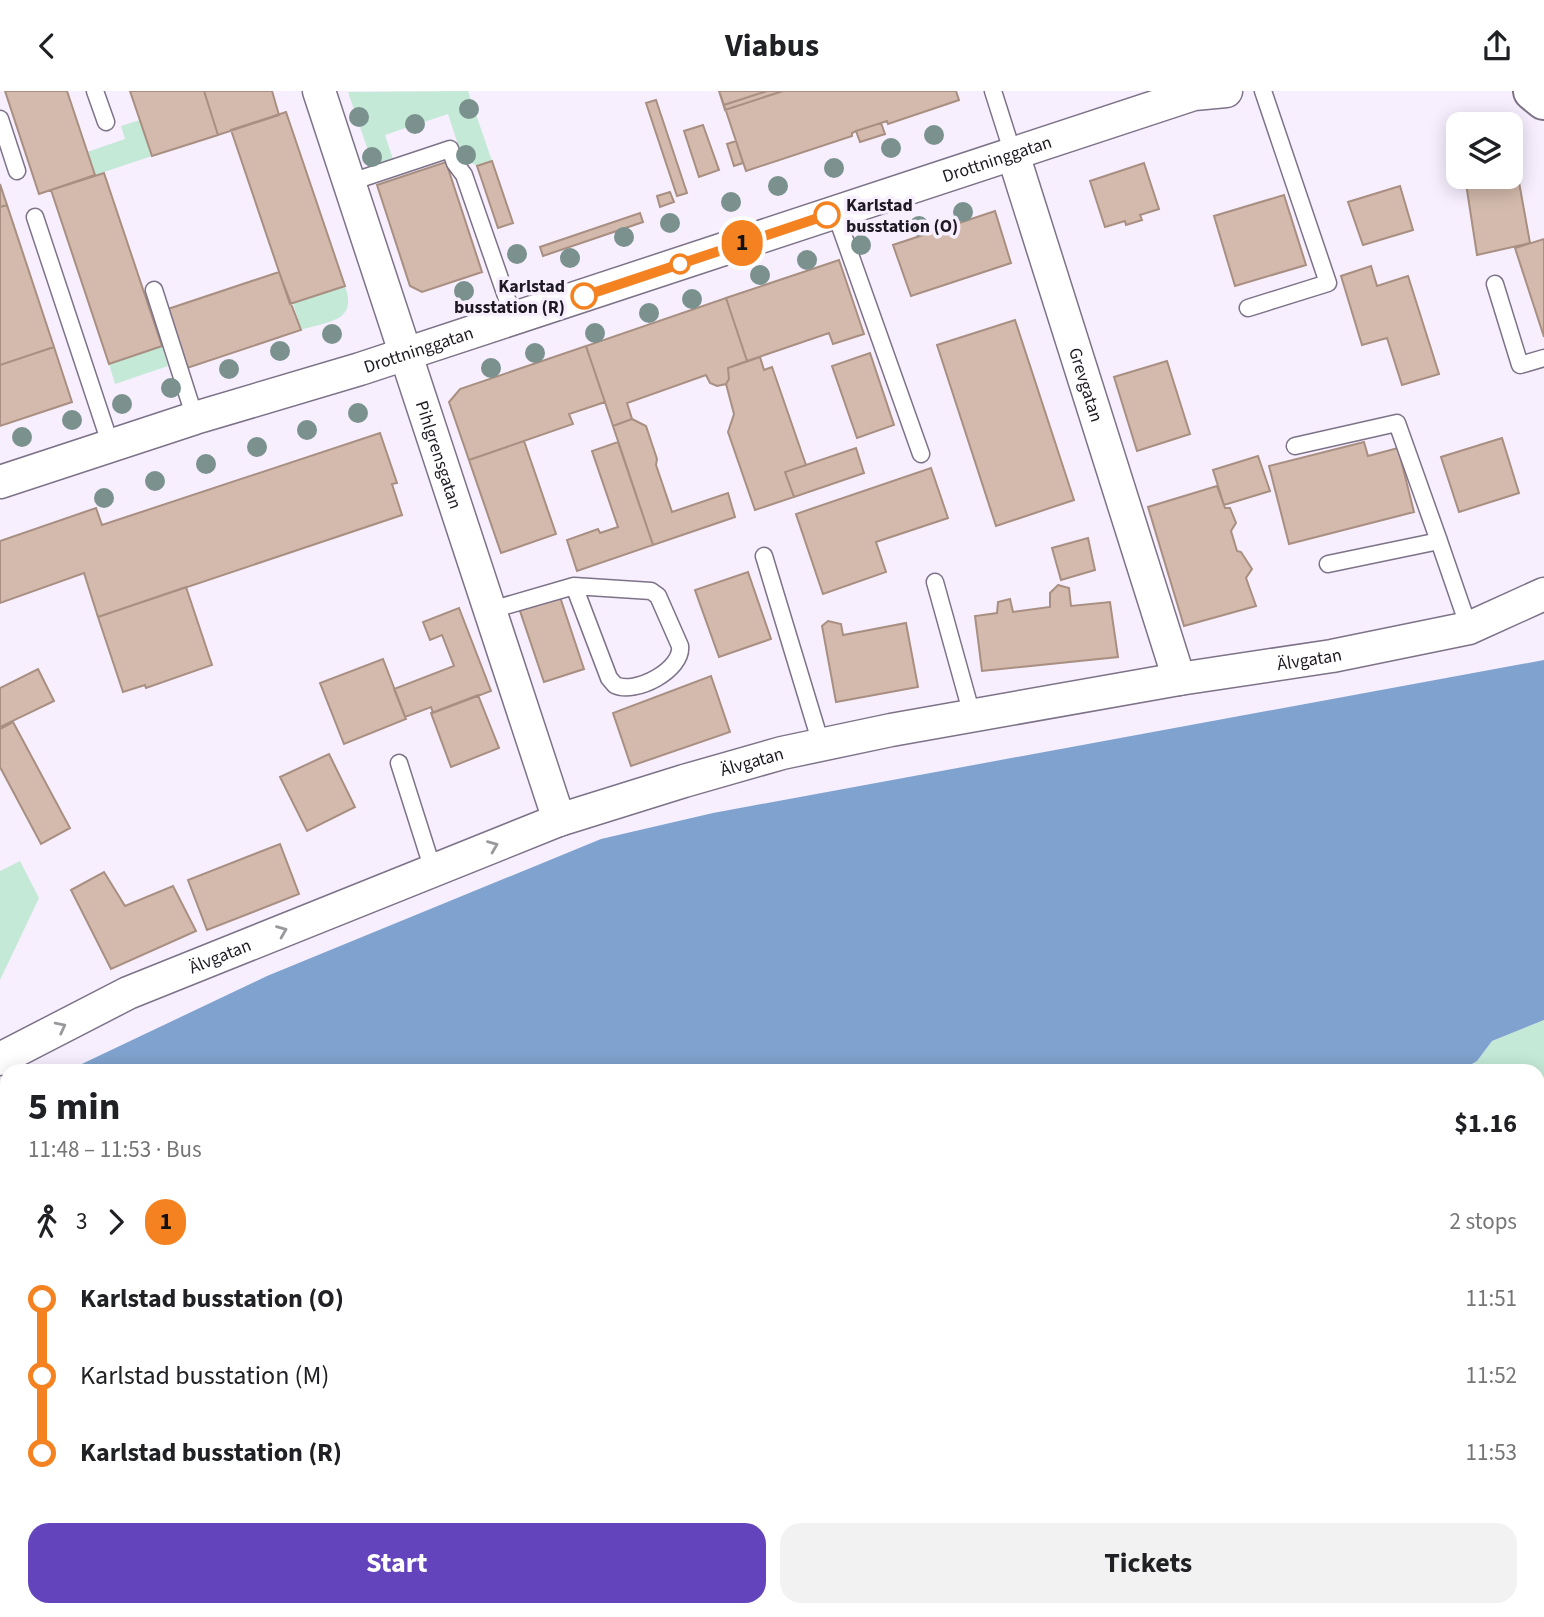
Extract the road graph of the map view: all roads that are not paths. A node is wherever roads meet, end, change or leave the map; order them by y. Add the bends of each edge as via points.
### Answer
1 (95, 91) edge
2 (319, 91) edge
3 (993, 91) edge
4 (1226, 91) edge
5 (1263, 91) edge
6 (1533, 91) edge
7 (1196, 92) edge
8 (1158, 98) edge
9 (1544, 100) edge
10 (0, 119) edge
11 (106, 122) dead end
12 (1013, 154) junction
13 (17, 171) dead end
14 (348, 183) junction
15 (835, 212) junction
16 (35, 217) dead end
17 (1495, 284) dead end
18 (154, 290) dead end
19 (1248, 308) dead end
20 (514, 319) junction
21 (406, 354) junction
22 (1544, 358) edge
23 (195, 418) junction
24 (110, 446) junction
25 (1295, 446) dead end
26 (920, 454) dead end
27 (0, 482) edge
28 (1439, 541) junction
29 (764, 556) dead end
30 (1328, 565) dead end
31 (935, 582) dead end
32 (573, 586) junction
33 (1544, 594) edge
34 (491, 610) junction
35 (1469, 628) junction
36 (1179, 679) junction
37 (972, 715) junction
38 (821, 744) junction
39 (398, 763) dead end
40 (559, 820) junction
41 (433, 870) junction
42 (0, 1059) edge

1 - 11 lane
2 - 14 street, Pihlgrensgatan
3 - 12 lane, Grevgatan
4 - 7 street, Drottninggatan
5 - 19 lane via 1328,283
6 - 9 street
7 - 8 street, Drottninggatan
8 - 12 street, Drottninggatan
10 - 13 lane
12 - 15 street, Drottninggatan
12 - 36 street, Grevgatan
14 - 20 lane via 450,149 464,175
14 - 21 street, Pihlgrensgatan
15 - 20 street, Drottninggatan
15 - 26 lane
16 - 24 lane
17 - 22 lane via 1520,365
18 - 23 lane
20 - 21 street, Drottninggatan
21 - 23 street, Drottninggatan
21 - 34 street, Pihlgrensgatan
23 - 24 street, Drottninggatan
24 - 27 street, Drottninggatan
25 - 28 lane via 1397,422
28 - 30 lane
28 - 35 lane
29 - 38 lane
31 - 37 lane
32 - 32 lane via 655,593 680,646 677,663 632,688 615,685
32 - 34 lane
33 - 35 street, Älvgatan
34 - 40 street, Pihlgrensgatan
35 - 36 street, Älvgatan via 1332,656
36 - 37 street, Älvgatan
37 - 38 street, Älvgatan
38 - 40 street, Älvgatan
39 - 41 lane
41 -> 40 street, Älvgatan
42 -> 41 street, Älvgatan via 128,993

